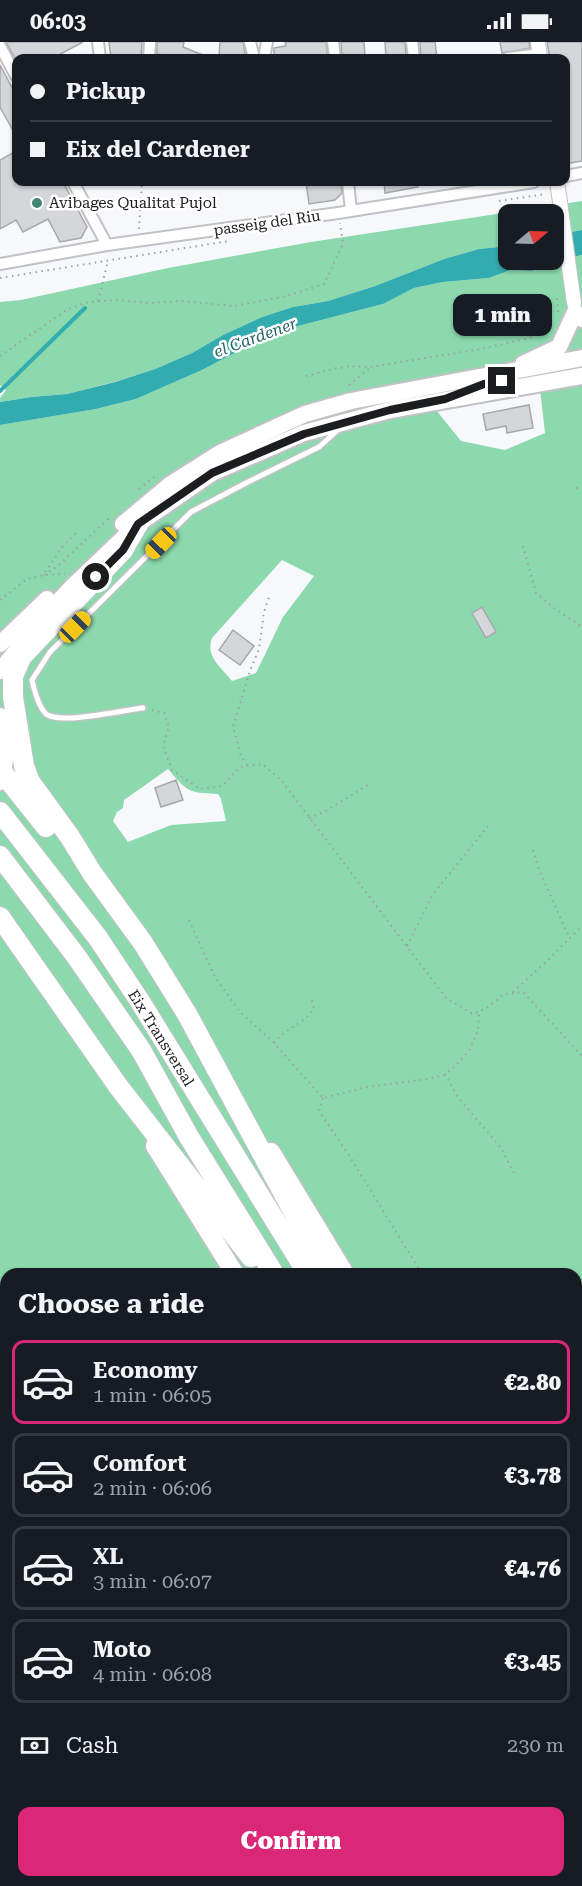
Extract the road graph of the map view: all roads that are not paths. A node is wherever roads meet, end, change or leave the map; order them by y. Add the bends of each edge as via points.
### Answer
1 (0, 46) edge
2 (12, 68) edge
3 (75, 186) edge
4 (348, 186) edge
5 (509, 186) edge
6 (558, 186) edge
7 (351, 211) junction
8 (107, 246) junction
9 (0, 264) edge
10 (570, 318) edge
11 (582, 358) edge
12 (495, 374) junction
13 (582, 375) edge
14 (445, 399) junction
15 (345, 422) junction
16 (304, 434) junction
17 (306, 452) junction
18 (138, 524) junction
19 (0, 644) edge
20 (0, 671) edge
21 (143, 708) road end
22 (0, 716) edge
23 (1, 777) edge
24 (1, 813) edge
25 (0, 856) edge
26 (92, 873) junction
27 (0, 917) edge
28 (187, 1014) junction
29 (118, 1086) junction
30 (231, 1268) edge
31 (259, 1268) edge
32 (270, 1268) edge
33 (304, 1268) edge
34 (324, 1268) edge
35 (341, 1268) edge

1 - 2 street
3 - 8 street
4 - 7 street
5 - 7 street, passeig del Riu
6 - 10 street, bridge
7 - 8 street, passeig del Riu
8 - 9 street, passeig del Riu
10 - 11 main road via 571,340
10 - 12 main road via 560,347
11 - 12 main road
11 - 14 main road via 572,368 484,384
12 - 19 main road via 351,401 305,414 220,453 135,513
13 - 14 main road
14 - 15 main road
15 - 16 main road
15 - 17 lane via 319,447
16 - 17 lane
16 - 18 main road via 212,473
17 - 21 lane via 191,512 50,652 32,680 46,714 58,718
18 - 20 main road via 72,587
18 - 26 highway via 123,550 22,656 13,676 24,766 30,782
22 - 23 main road via 6,747
23 - 26 highway via 65,850
24 - 33 highway, Eix Transversal via 98,938
25 - 32 highway, Eix Transversal via 141,1050 189,1137
26 - 28 highway
27 - 29 highway
28 - 34 highway
28 - 35 highway
29 - 30 highway
29 - 31 highway

